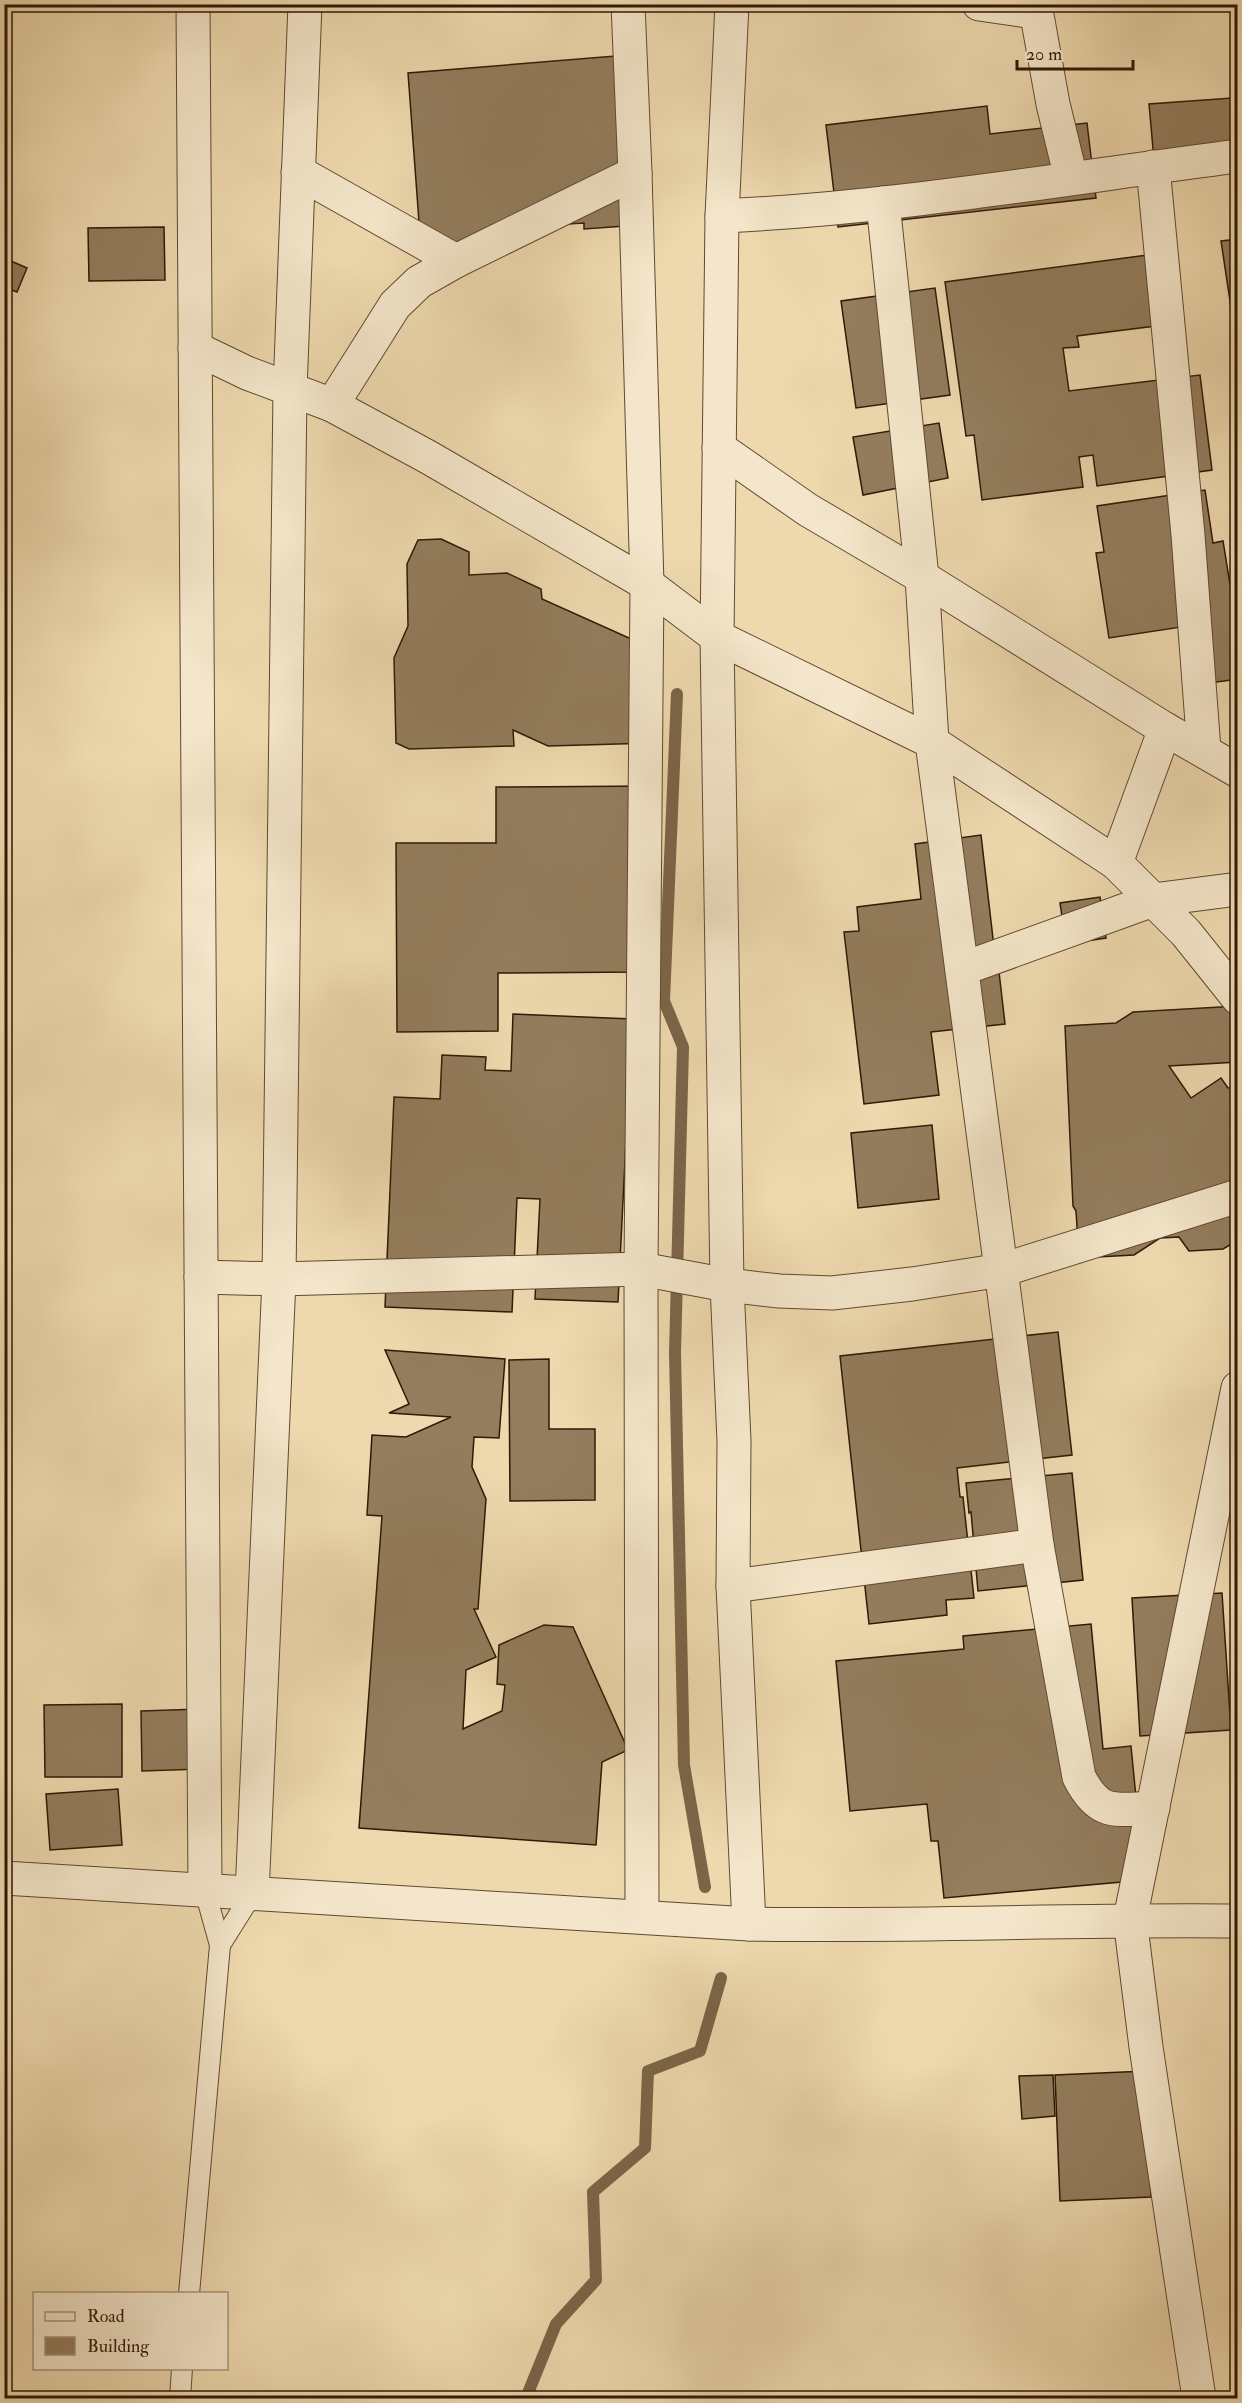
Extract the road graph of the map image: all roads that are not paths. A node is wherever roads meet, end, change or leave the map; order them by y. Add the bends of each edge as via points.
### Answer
1 (193, 4) edge
2 (305, 4) edge
3 (628, 4) edge
4 (732, 4) edge
5 (979, 4) edge
6 (1035, 8) edge
7 (1238, 156) edge
8 (1153, 167) junction
9 (298, 172) junction
10 (635, 173) junction
11 (1071, 178) junction
12 (883, 203) junction
13 (722, 216) junction
14 (456, 261) junction
15 (195, 348) junction
16 (290, 390) junction
17 (332, 405) junction
18 (719, 448) junction
19 (922, 577) junction
20 (647, 584) junction
21 (717, 637) junction
22 (1165, 729) junction
23 (932, 742) junction
24 (1204, 750) junction
25 (1238, 771) edge
26 (1116, 863) junction
27 (1238, 889) edge
28 (1153, 900) junction
29 (962, 969) junction
30 (1238, 998) edge
31 (1238, 1196) edge
32 (641, 1269) junction
33 (1002, 1270) junction
34 (201, 1277) junction
35 (279, 1279) junction
36 (727, 1285) junction
37 (1238, 1388) edge
38 (1037, 1545) junction
39 (733, 1586) junction
40 (1153, 1808) junction
41 (4, 1878) edge
42 (205, 1891) junction
43 (252, 1894) junction
44 (642, 1917) junction
45 (1130, 1919) junction
46 (1238, 1921) edge
47 (749, 1924) junction
48 (220, 1945) junction
49 (189, 2292) edge
50 (182, 2370) edge
51 (180, 2398) edge
52 (1199, 2398) edge

1 - 15 street
2 - 9 street
3 - 10 street
4 - 13 street
5 - 6 street
6 - 11 street
7 - 8 street
8 - 11 street
8 - 24 street
9 - 14 street
9 - 16 street
10 - 14 street
10 - 20 street
11 - 12 street
12 - 13 street
12 - 19 street
13 - 18 street
14 - 17 street via 419,282 395,305
15 - 16 street
15 - 34 street
16 - 17 street
16 - 35 street
17 - 20 street
18 - 19 street via 808,510
18 - 21 street
19 - 22 street
19 - 23 street
20 - 21 street
20 - 32 street
21 - 23 street
21 - 36 street
22 - 24 street
22 - 26 street
23 - 26 street
23 - 29 street
24 - 25 street
26 - 28 street
27 - 28 street
28 - 29 street
28 - 30 street via 1186,933
29 - 33 street
31 - 33 street
32 - 35 street
32 - 36 street
32 - 44 street
33 - 36 street via 832,1293
33 - 38 street
34 - 35 street
34 - 42 street
35 - 43 street
36 - 39 street via 734,1442
37 - 40 street
38 - 39 street
38 - 40 street via 1079,1778 1088,1795 1100,1805 1114,1810
39 - 47 street
40 - 45 street
41 - 42 street
42 - 43 street
42 - 48 lane
43 - 44 street
43 - 48 lane
44 - 47 street
45 - 46 street
45 - 47 street via 856,1926
45 - 52 street
48 - 49 lane
50 - 51 lane

